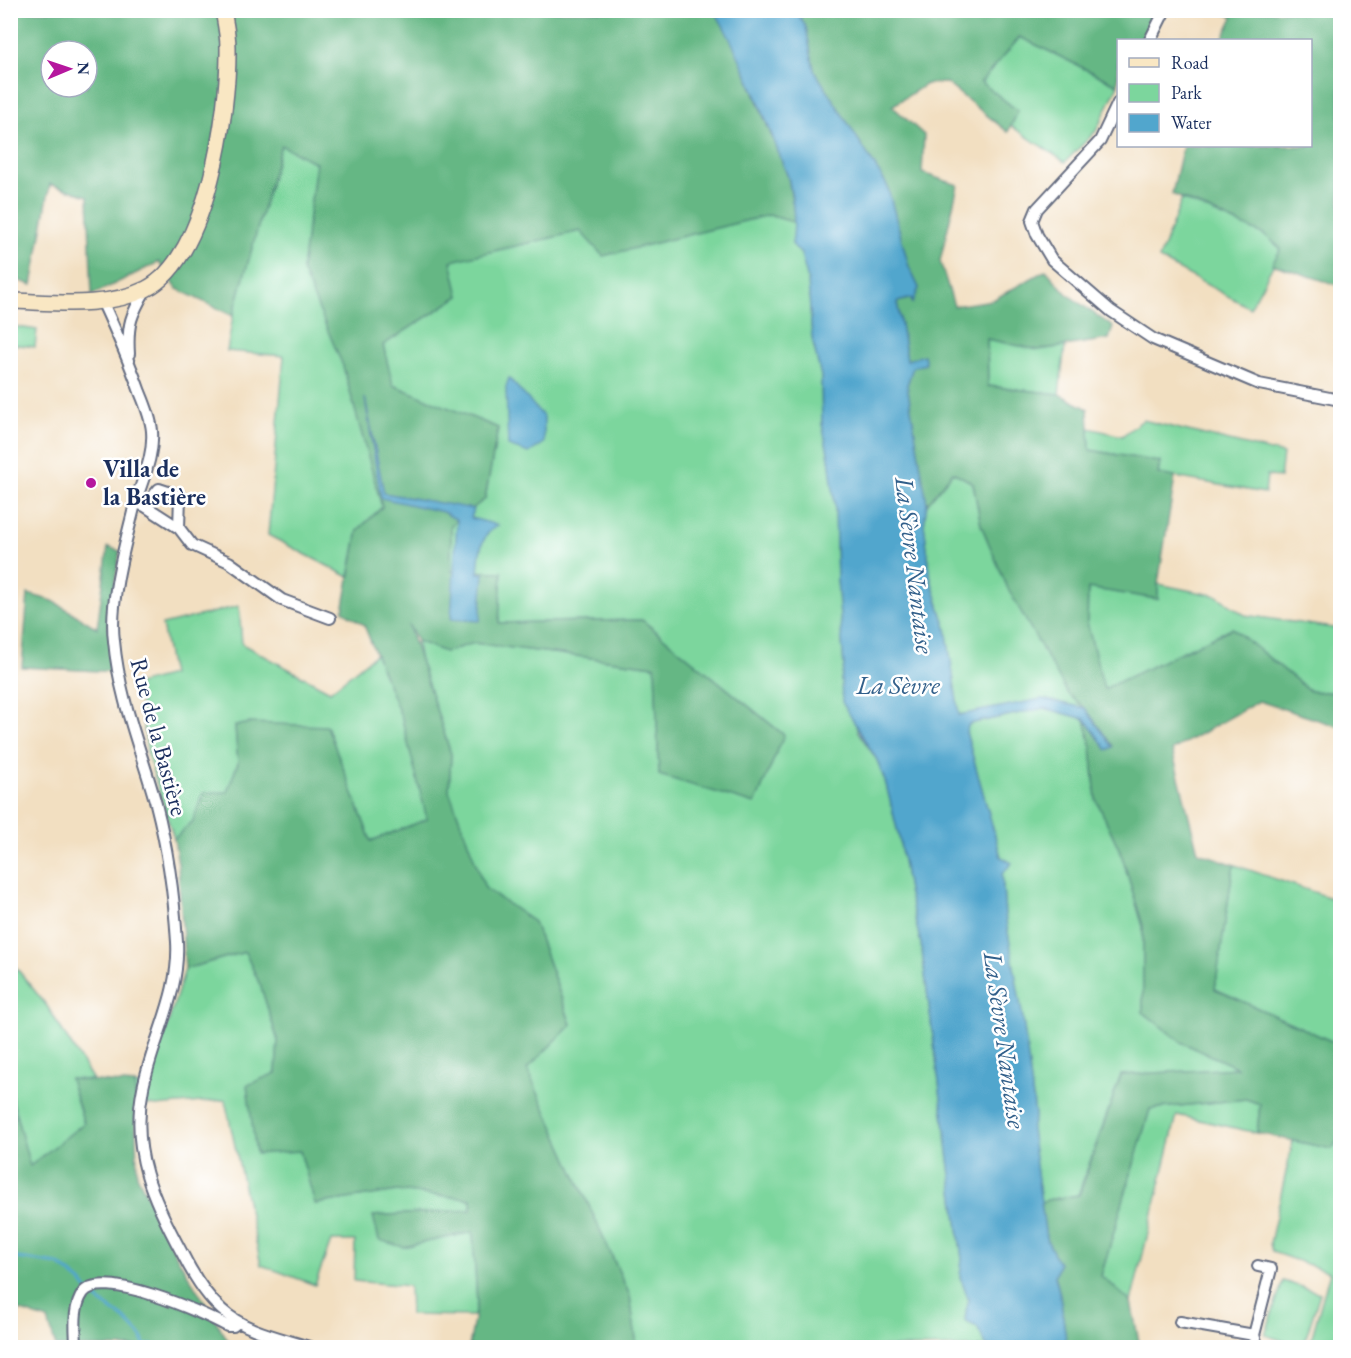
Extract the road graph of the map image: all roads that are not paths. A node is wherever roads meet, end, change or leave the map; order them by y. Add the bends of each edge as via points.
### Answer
1 (223, 10) edge
2 (1165, 10) edge
3 (1150, 39) edge
4 (1117, 107) edge
5 (146, 289) junction
6 (110, 300) junction
7 (10, 301) edge
8 (132, 315) junction
9 (130, 364) junction
10 (1341, 400) edge
11 (140, 505) junction
12 (179, 528) junction
13 (330, 618) dead end
14 (1258, 1266) dead end
15 (238, 1322) junction
16 (1180, 1322) dead end
17 (1254, 1335) junction
18 (76, 1347) edge
19 (312, 1347) edge
20 (1258, 1347) edge

1 - 5 street via 227,73 214,166 200,216 180,258
2 - 3 street
4 - 10 street via 1100,141 1037,209 1032,221 1052,260 1153,339 1258,384
5 - 6 street
5 - 8 street
6 - 7 street
6 - 8 street
6 - 9 street
8 - 9 street via 128,335
9 - 11 street, Rue de la Bastière via 152,430
11 - 12 street
11 - 12 street via 159,489 180,496
11 - 15 street, Rue de la Bastière via 116,595 114,643 125,705 168,852 177,944 175,983 143,1088 140,1142 146,1175 160,1212 190,1268 221,1310
12 - 13 street via 192,545 229,562 282,600
14 - 17 street via 1271,1269
15 - 18 street via 226,1326 186,1307 114,1286 87,1289 77,1305
15 - 19 street
16 - 17 street
17 - 20 street

